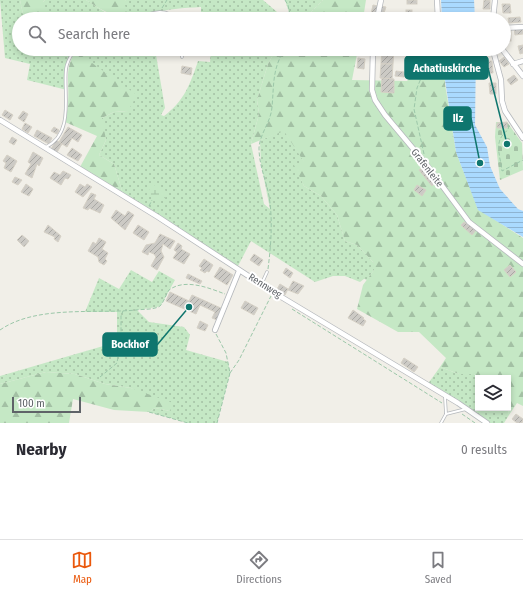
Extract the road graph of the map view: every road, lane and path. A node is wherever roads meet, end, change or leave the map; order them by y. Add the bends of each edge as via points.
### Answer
1 (167, 0) edge
2 (285, 0) edge
3 (381, 0) edge
4 (437, 0) edge
5 (495, 0) edge
6 (161, 11) junction
7 (158, 12) edge
8 (168, 12) edge
9 (289, 12) edge
10 (378, 12) edge
11 (438, 12) edge
12 (494, 12) edge
13 (523, 27) edge
14 (511, 28) edge
15 (70, 56) edge
16 (281, 56) edge
17 (372, 56) edge
18 (430, 56) edge
19 (495, 56) edge
20 (508, 56) edge
21 (523, 61) edge
22 (514, 64) junction
23 (523, 76) edge
24 (0, 120) edge
25 (512, 122) junction
26 (523, 138) edge
27 (44, 148) junction
28 (523, 160) edge
29 (426, 164) junction
30 (152, 200) dead end
31 (147, 210) junction
32 (523, 264) edge
33 (239, 271) junction
34 (267, 272) joint
35 (262, 284) junction
36 (228, 295) junction
37 (277, 300) dead end
38 (289, 307) dead end
39 (123, 311) junction
40 (0, 330) edge
41 (215, 330) joint
42 (230, 373) junction
43 (100, 377) dead end
44 (445, 396) junction
45 (446, 405) junction
46 (467, 409) junction
47 (149, 412) dead end
48 (446, 414) junction
49 (188, 423) edge
50 (217, 423) edge
51 (441, 423) edge
52 (487, 423) edge

1 - 6 path
2 - 9 path
3 - 10 street
4 - 11 street
5 - 12 street
6 - 7 lane
6 - 8 lane
13 - 14 street
15 - 27 lane via 66,67 67,106 62,129 51,145
16 - 34 path via 274,75 271,114 260,142 261,164 270,209 271,244
17 - 29 street, Grafenleite via 372,90 375,100
18 - 29 path via 417,88 414,109
19 - 25 street via 501,80 502,101
20 - 22 street
21 - 22 street
22 - 23 street
24 - 27 street, Rennweg
25 - 26 street
25 - 28 path via 498,140 502,171
27 - 31 street, Rennweg
29 - 32 street, Grafenleite via 469,222
30 - 31 path
31 - 33 street, Rennweg
33 - 35 street, Rennweg
33 - 36 street
34 - 35 lane
35 - 44 street, Rennweg
36 - 39 path via 183,284 169,290 163,303 157,307
36 - 41 street
37 - 42 path via 271,296
38 - 45 path
39 - 40 path via 40,316 22,320
39 - 43 path via 117,363
41 - 42 path via 226,353
42 - 50 path
44 - 45 lane
44 - 46 street, Rennweg
45 - 48 lane
46 - 48 lane
46 - 52 street, Rennweg
47 - 49 path
48 - 51 lane

